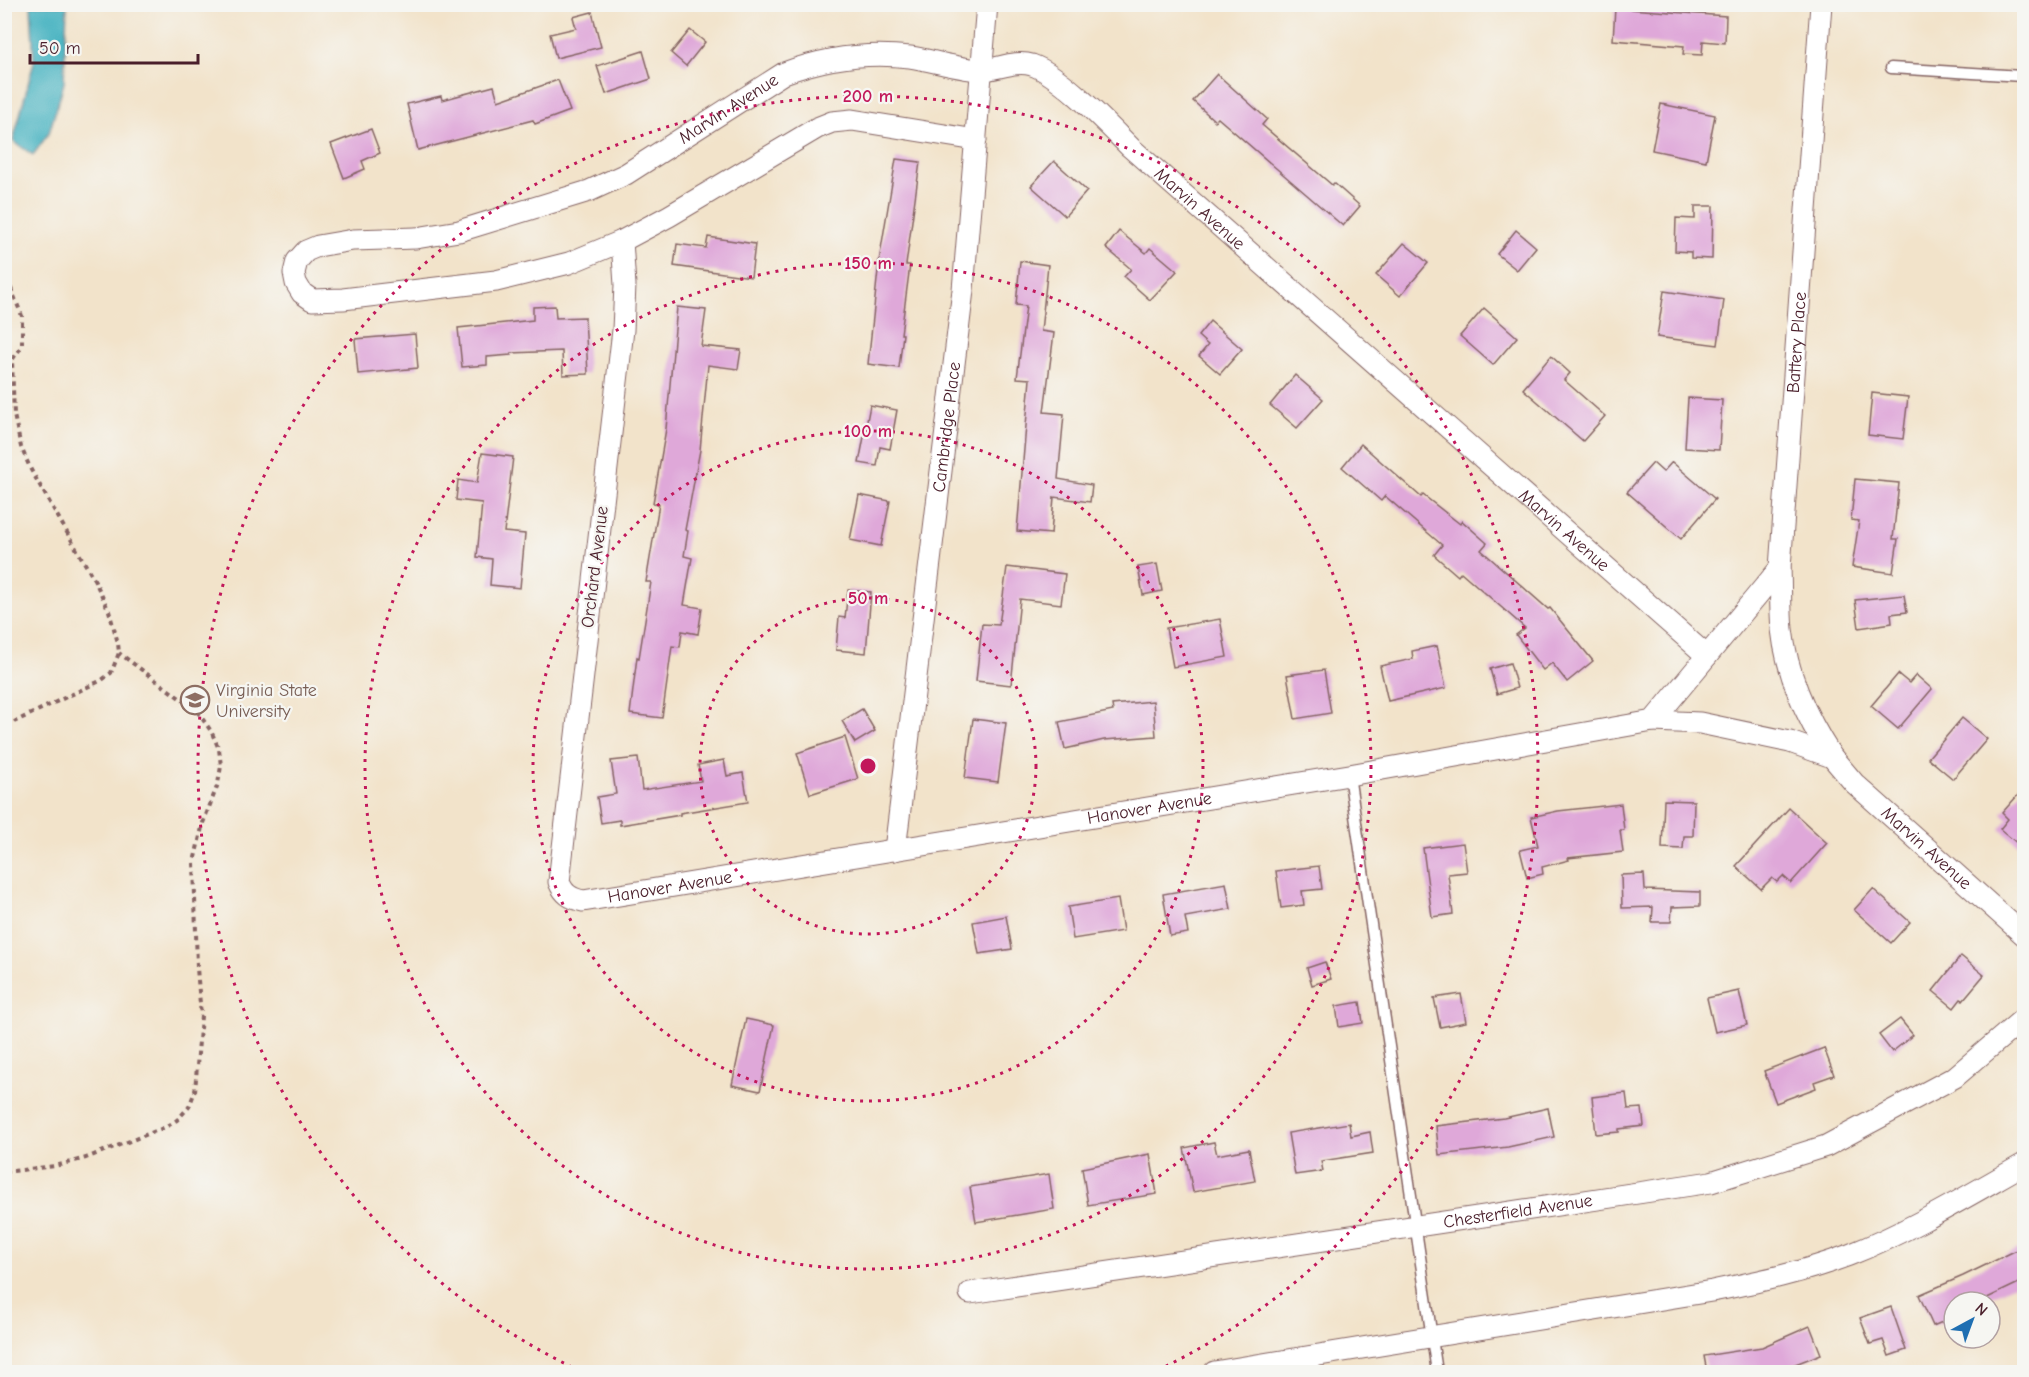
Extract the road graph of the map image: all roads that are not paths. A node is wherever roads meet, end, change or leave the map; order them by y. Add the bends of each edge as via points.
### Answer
1 (987, 4) edge
2 (1821, 4) edge
3 (1891, 68) dead end
4 (982, 70) junction
5 (2022, 76) dead end
6 (976, 140) junction
7 (622, 241) junction
8 (1780, 568) junction
9 (1707, 656) junction
10 (1653, 721) junction
11 (1832, 757) junction
12 (1349, 775) junction
13 (895, 850) junction
14 (563, 892) joint
15 (2025, 935) edge
16 (2025, 1018) edge
17 (2025, 1164) edge
18 (1416, 1227) junction
19 (970, 1293) dead end
20 (1432, 1337) junction
21 (1214, 1372) edge
22 (1437, 1372) edge

1 - 4 street, Cambridge Place
2 - 8 street, Battery Place
3 - 5 lane
4 - 6 street, Cambridge Place
4 - 7 street, Marvin Avenue via 909,57 870,55 805,66 784,73 626,174 589,191 459,231 318,246 297,261 294,273 302,293 312,300 343,299 517,277 569,263
4 - 9 street, Marvin Avenue via 1016,63 1032,65 1052,76
6 - 7 street, Marvin Avenue via 852,120 832,122
6 - 13 street, Cambridge Place via 963,290
7 - 14 street, Orchard Avenue via 623,330 559,882
8 - 9 street
8 - 11 street, Marvin Avenue via 1782,629 1789,664 1803,705
9 - 10 street
10 - 11 street, Marvin Avenue via 1700,723 1750,733
10 - 12 street, Hanover Avenue
11 - 15 street, Marvin Avenue via 1854,783
12 - 13 street, Hanover Avenue
12 - 18 lane
13 - 14 street, Hanover Avenue via 583,901
16 - 18 street, Chesterfield Avenue via 1955,1077 1826,1146 1711,1182
17 - 20 street via 1849,1256 1712,1292
18 - 19 street, Chesterfield Avenue
18 - 20 lane
20 - 21 street
20 - 22 lane

